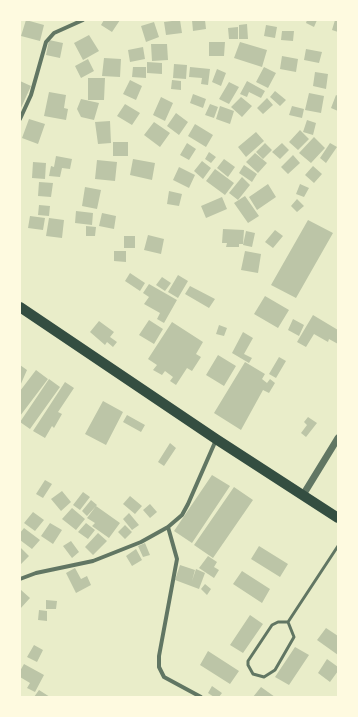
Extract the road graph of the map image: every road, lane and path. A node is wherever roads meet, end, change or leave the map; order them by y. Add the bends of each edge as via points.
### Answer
1 (83, 20) edge
2 (20, 119) edge
3 (20, 307) edge
4 (338, 438) edge
5 (216, 439) junction
6 (303, 495) junction
7 (338, 518) edge
8 (168, 527) junction
9 (338, 546) edge
10 (20, 579) edge
11 (288, 622) junction
12 (201, 697) edge

1 - 2 street via 54,33 46,42 31,95
3 - 5 main road
4 - 6 street
5 - 6 main road
5 - 8 street via 188,504 182,515
6 - 7 main road
8 - 10 street via 141,542 93,561
8 - 12 street via 177,559 159,666 164,677
9 - 11 lane
11 - 11 lane via 272,625 261,640 248,661 253,674 264,677 275,670 294,637

